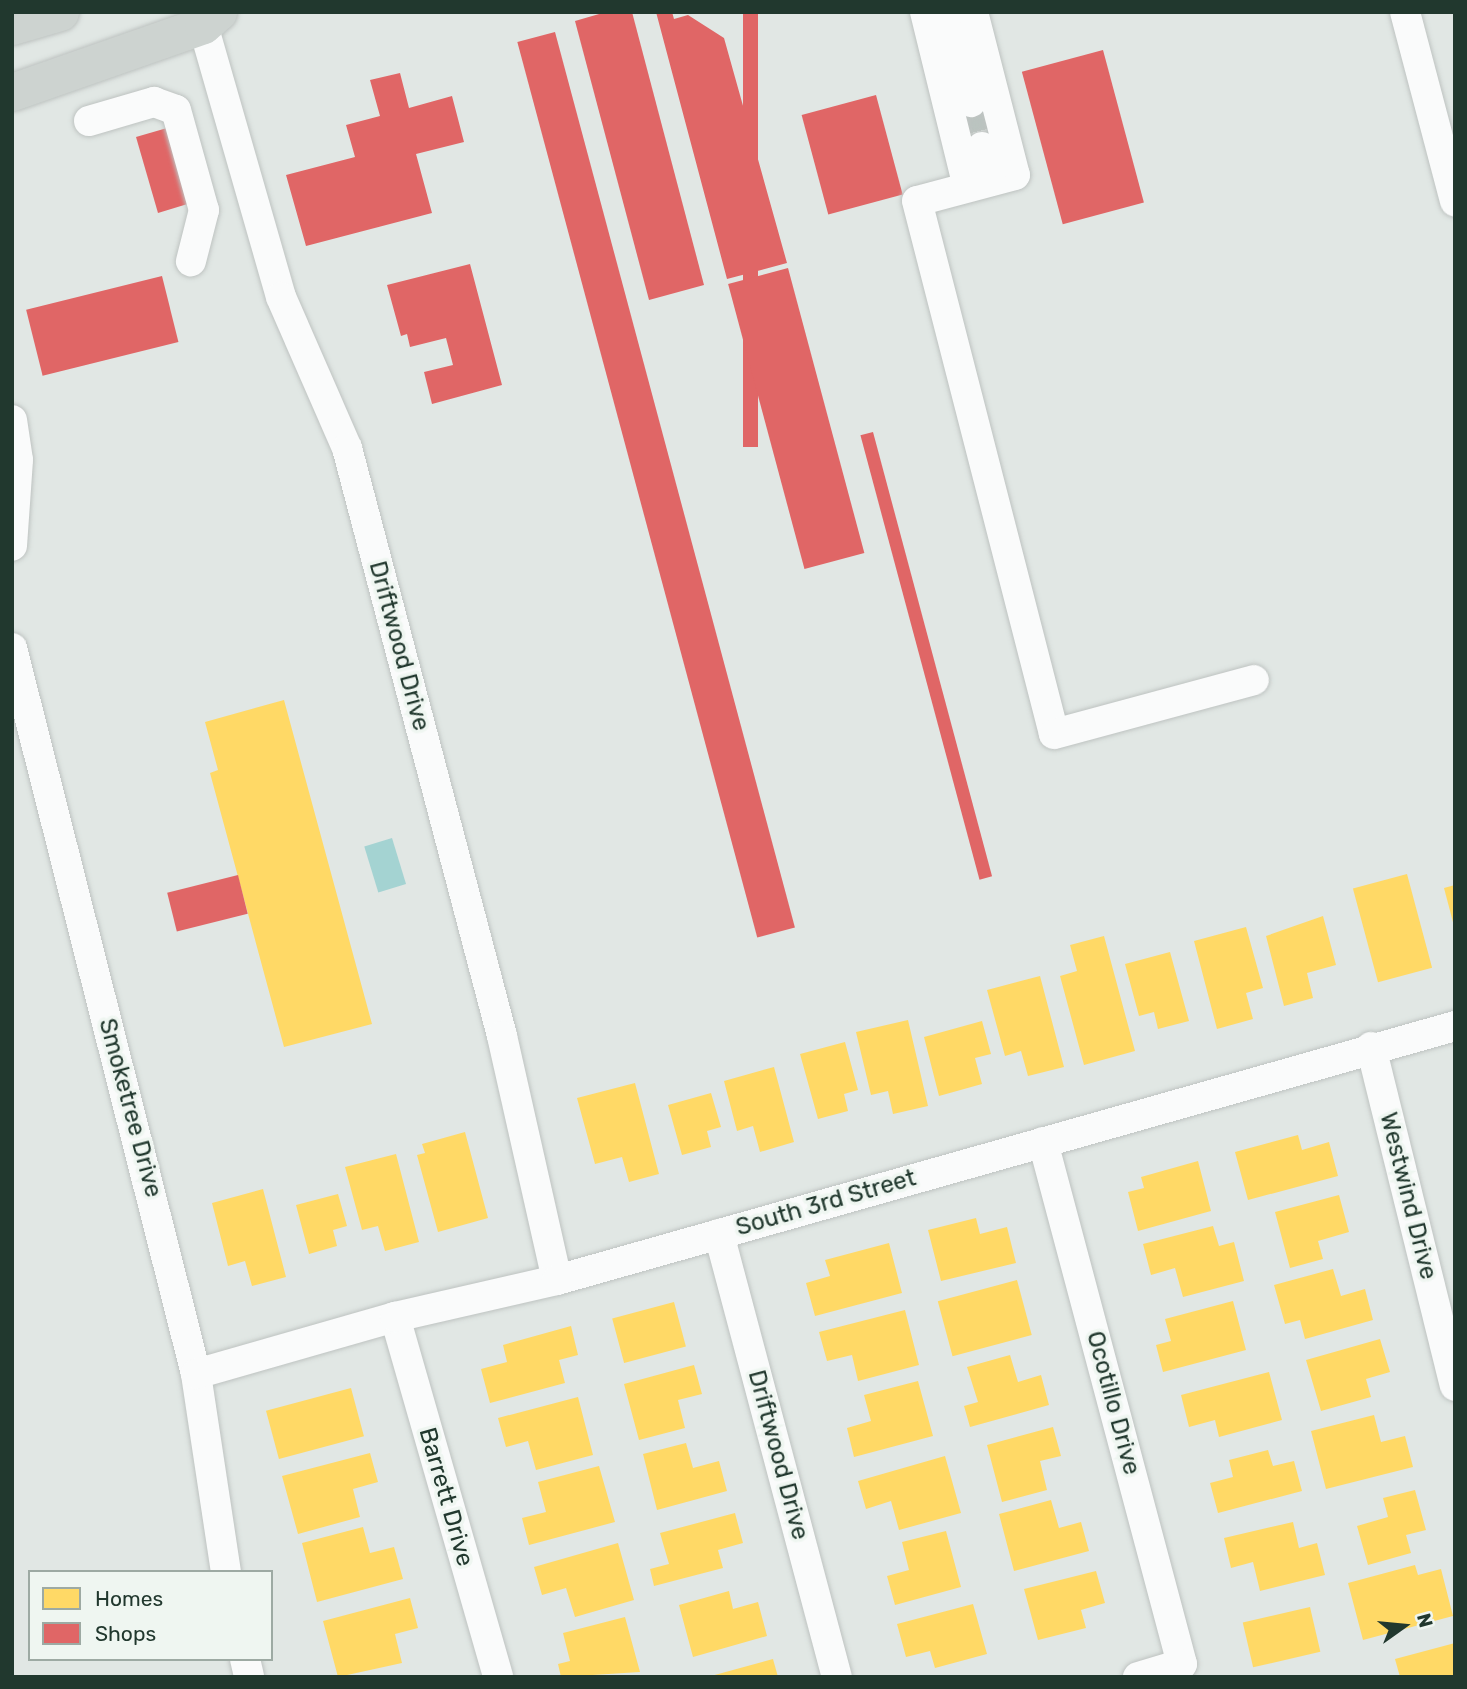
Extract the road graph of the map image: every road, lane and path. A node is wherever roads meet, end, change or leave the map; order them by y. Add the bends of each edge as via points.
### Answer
1 (60, 12) edge
2 (925, 12) edge
3 (948, 12) edge
4 (973, 12) edge
5 (1405, 12) edge
6 (211, 19) edge
7 (12, 26) edge
8 (12, 92) edge
9 (971, 102) tunnel mouth
10 (89, 121) dead end
11 (982, 146) tunnel mouth
12 (979, 184) junction
13 (1455, 201) edge
14 (191, 261) dead end
15 (12, 420) edge
16 (12, 546) edge
17 (12, 648) edge
18 (1254, 680) dead end
19 (1455, 1026) edge
20 (1371, 1047) junction
21 (1043, 1142) junction
22 (719, 1234) junction
23 (557, 1280) junction
24 (395, 1317) junction
25 (196, 1374) junction
26 (1455, 1386) edge
27 (226, 1570) edge
28 (498, 1677) edge
29 (837, 1677) edge
30 (1138, 1677) edge

1 - 7 main road
2 - 12 street
3 - 9 street
4 - 12 street via 1015,175
5 - 13 street
6 - 8 main road
6 - 23 street, Driftwood Drive via 281,297 347,448 502,1036
10 - 14 street via 154,102 176,110 204,210
11 - 12 street
12 - 18 street via 917,201 1054,734
15 - 16 street via 18,460
17 - 25 street, Smoketree Drive
19 - 20 street, South 3rd Street
20 - 21 street, South 3rd Street
20 - 26 street, Westwind Drive
21 - 22 street, South 3rd Street
21 - 30 street, Ocotillo Drive via 1182,1664
22 - 23 street, South 3rd Street
22 - 29 street, Driftwood Drive
23 - 24 street, South 3rd Street
24 - 25 street, South 3rd Street
24 - 28 street, Barrett Drive
25 - 27 street, Smoketree Drive

